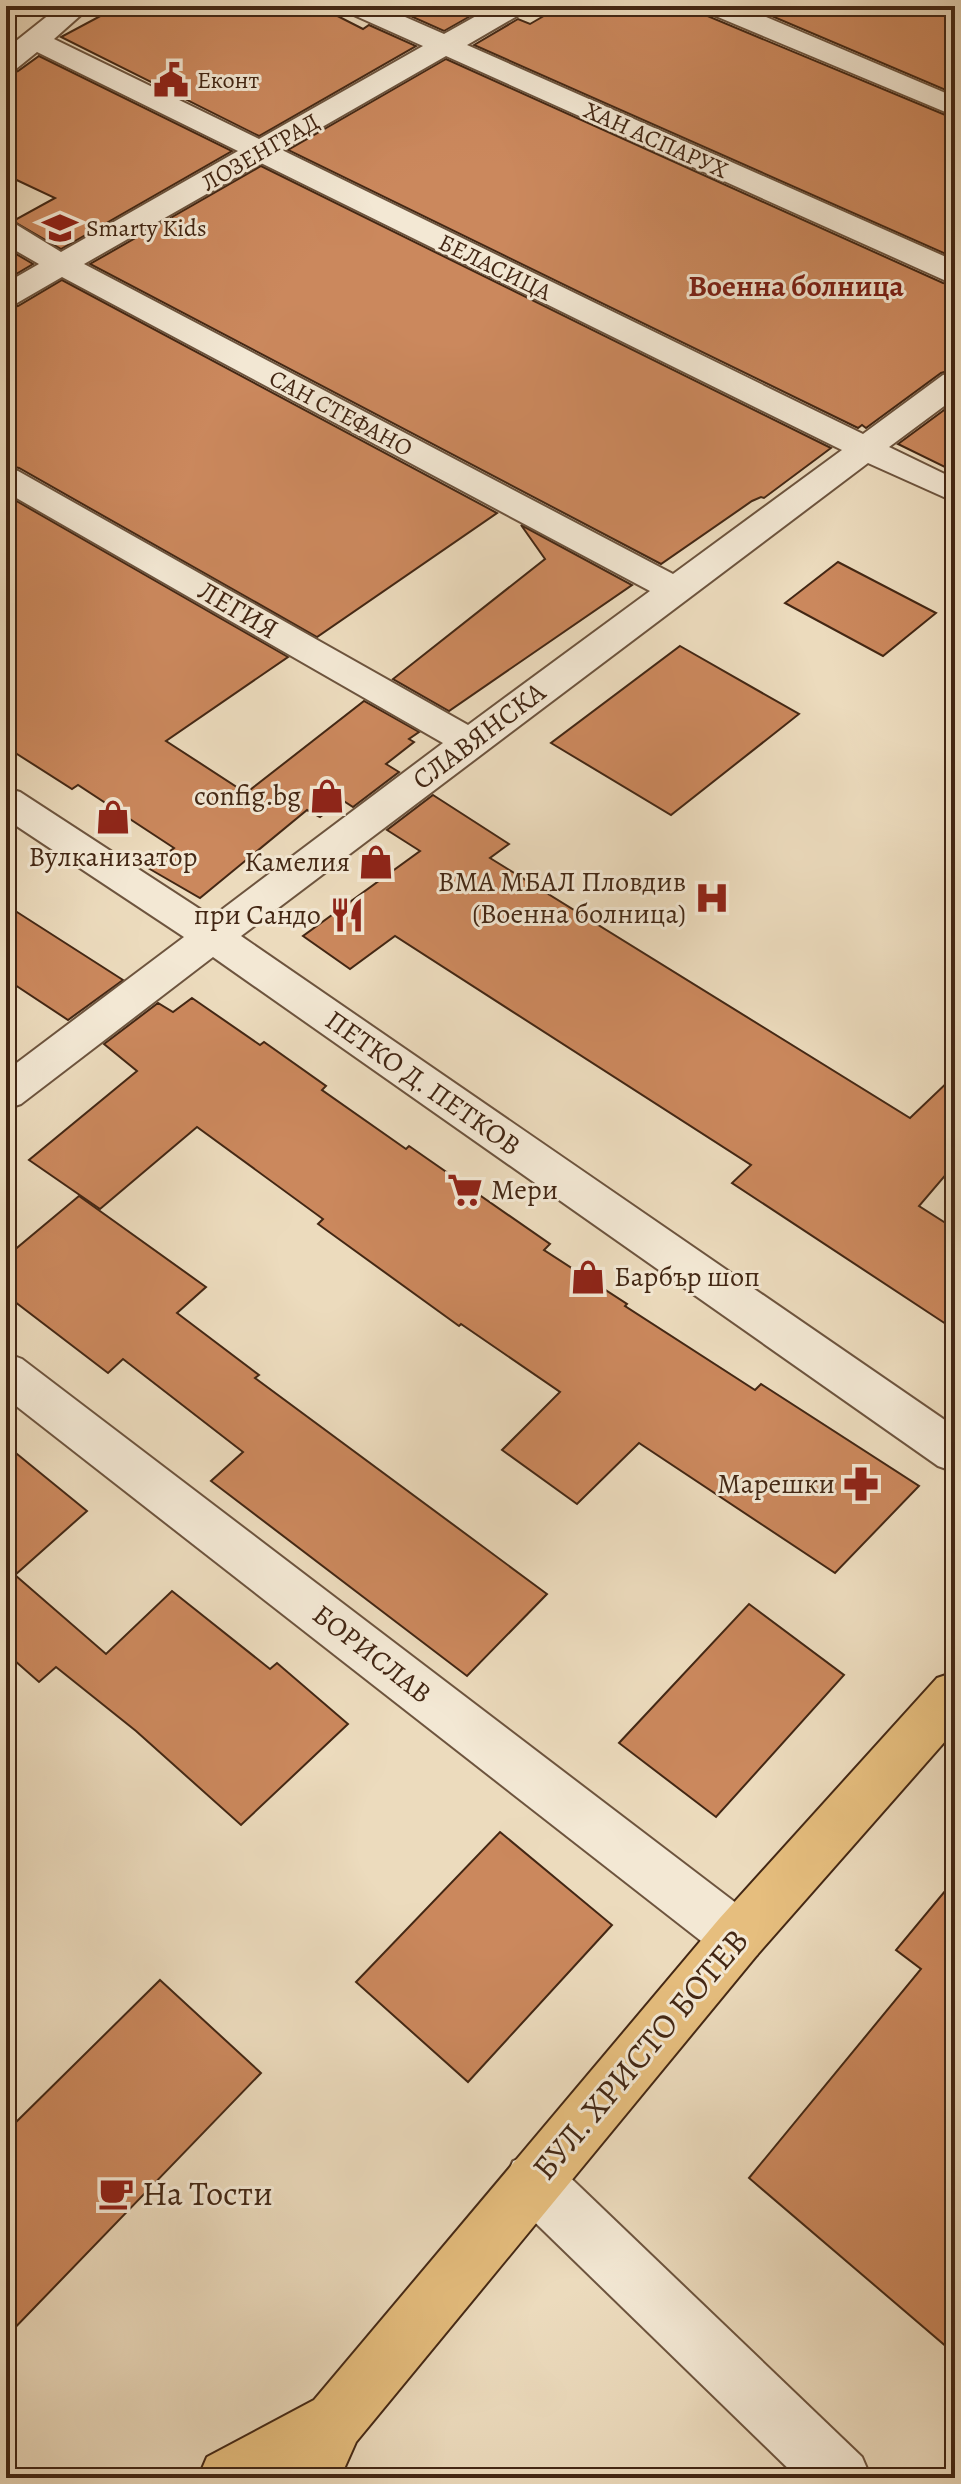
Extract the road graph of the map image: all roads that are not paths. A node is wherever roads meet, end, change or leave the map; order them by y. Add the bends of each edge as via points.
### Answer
1 (77, 6) edge
2 (357, 6) edge
3 (514, 6) edge
4 (716, 6) edge
5 (36, 41) junction
6 (445, 46) junction
7 (7, 61) edge
8 (955, 107) edge
9 (259, 153) junction
10 (6, 232) edge
11 (62, 265) junction
12 (955, 273) edge
13 (6, 296) edge
14 (955, 382) edge
15 (865, 448) junction
16 (6, 478) edge
17 (955, 492) edge
18 (677, 591) junction
19 (470, 742) junction
20 (6, 801) edge
21 (213, 937) junction
22 (6, 1093) edge
23 (6, 1372) edge
24 (955, 1452) edge
25 (955, 1694) edge
26 (738, 1937) junction
27 (533, 2181) junction
28 (335, 2421) junction
29 (228, 2478) edge
30 (309, 2478) edge
31 (841, 2478) edge

1 - 5 street
2 - 6 street, ХАН АСПАРУХ
3 - 6 street, ЛОЗЕНГРАД
4 - 8 street
5 - 7 street
5 - 9 street, БЕЛАСИЦА
6 - 9 street, ЛОЗЕНГРАД
6 - 12 street, ХАН АСПАРУХ
9 - 11 street, ЛОЗЕНГРАД
9 - 15 street, БЕЛАСИЦА
10 - 11 street, САН СТЕФАНО
11 - 13 street, ЛОЗЕНГРАД
11 - 18 street, САН СТЕФАНО
14 - 15 street, СЛАВЯНСКА
15 - 17 street, БЕЛАСИЦА
15 - 18 street, СЛАВЯНСКА
16 - 19 street, ЛЕГИЯ
18 - 19 street, СЛАВЯНСКА
19 - 21 street, СЛАВЯНСКА
20 - 21 street, ПЕТКО Д. ПЕТКОВ
21 - 22 street, СЛАВЯНСКА
21 - 24 street, ПЕТКО Д. ПЕТКОВ
23 - 26 street, БОРИСЛАВ
25 - 26 main road, БУЛ. ХРИСТО БОТЕВ
26 - 27 main road, БУЛ. ХРИСТО БОТЕВ
27 - 28 main road, БУЛ. ХРИСТО БОТЕВ
27 - 31 street
28 - 29 main road, БУЛ. ХРИСТО БОТЕВ
28 - 30 main road, БУЛ. ХРИСТО БОТЕВ

